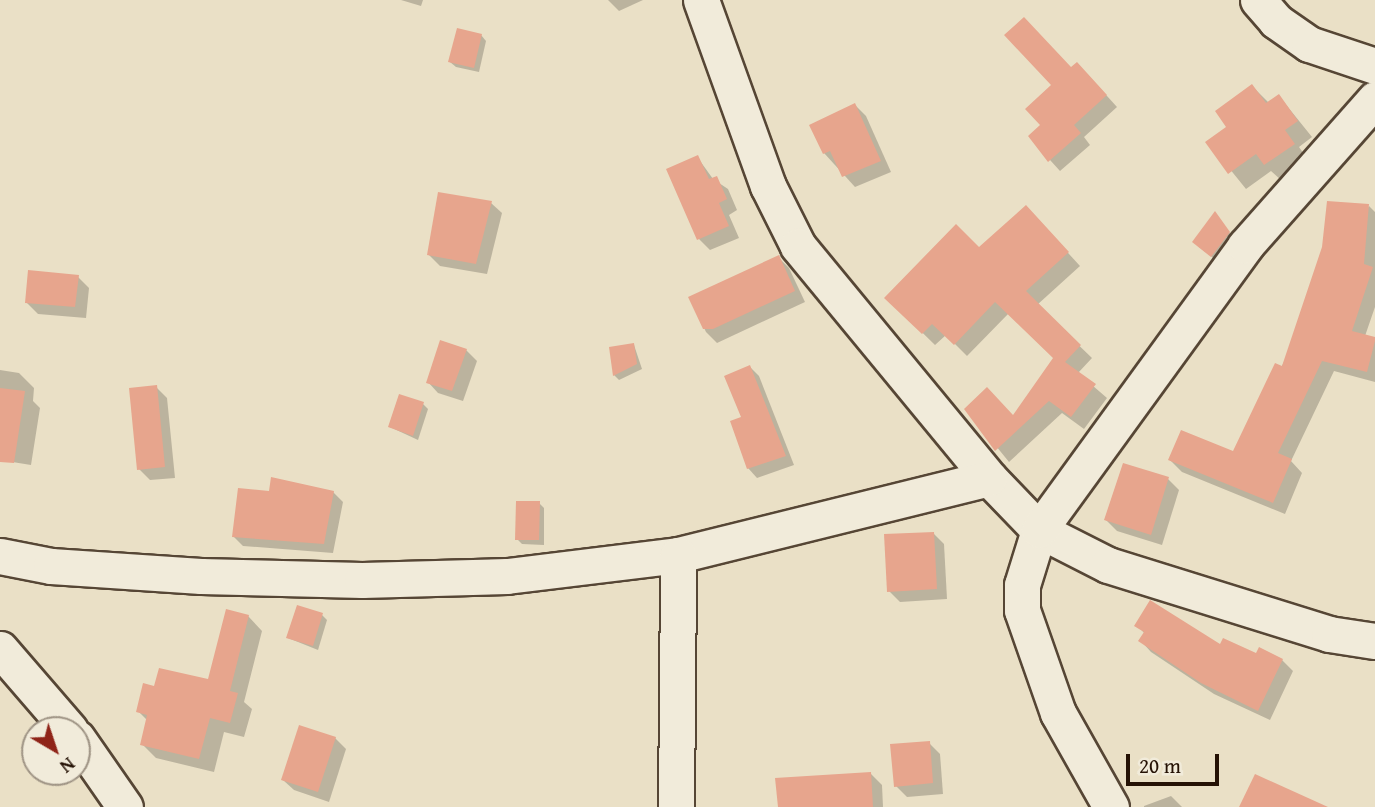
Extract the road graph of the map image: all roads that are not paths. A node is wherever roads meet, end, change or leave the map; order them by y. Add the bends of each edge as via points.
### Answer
1 (701, 0) edge
2 (1258, 0) edge
3 (1375, 66) edge
4 (1375, 99) edge
5 (989, 478) junction
6 (1039, 530) junction
7 (678, 555) junction
8 (0, 556) edge
9 (1375, 641) edge
10 (0, 649) edge
11 (58, 716) edge
12 (91, 758) edge
13 (125, 807) edge
14 (676, 807) edge
15 (1111, 807) edge

1 - 5 street via 768,187 798,246
2 - 3 street via 1276,21 1308,44
4 - 6 street via 1245,246
5 - 6 street
5 - 7 street
6 - 9 street via 1108,565 1329,634
6 - 15 street via 1021,585 1022,610 1058,713
7 - 8 street via 508,576 362,580 51,566
7 - 14 street
10 - 11 street
12 - 13 street

